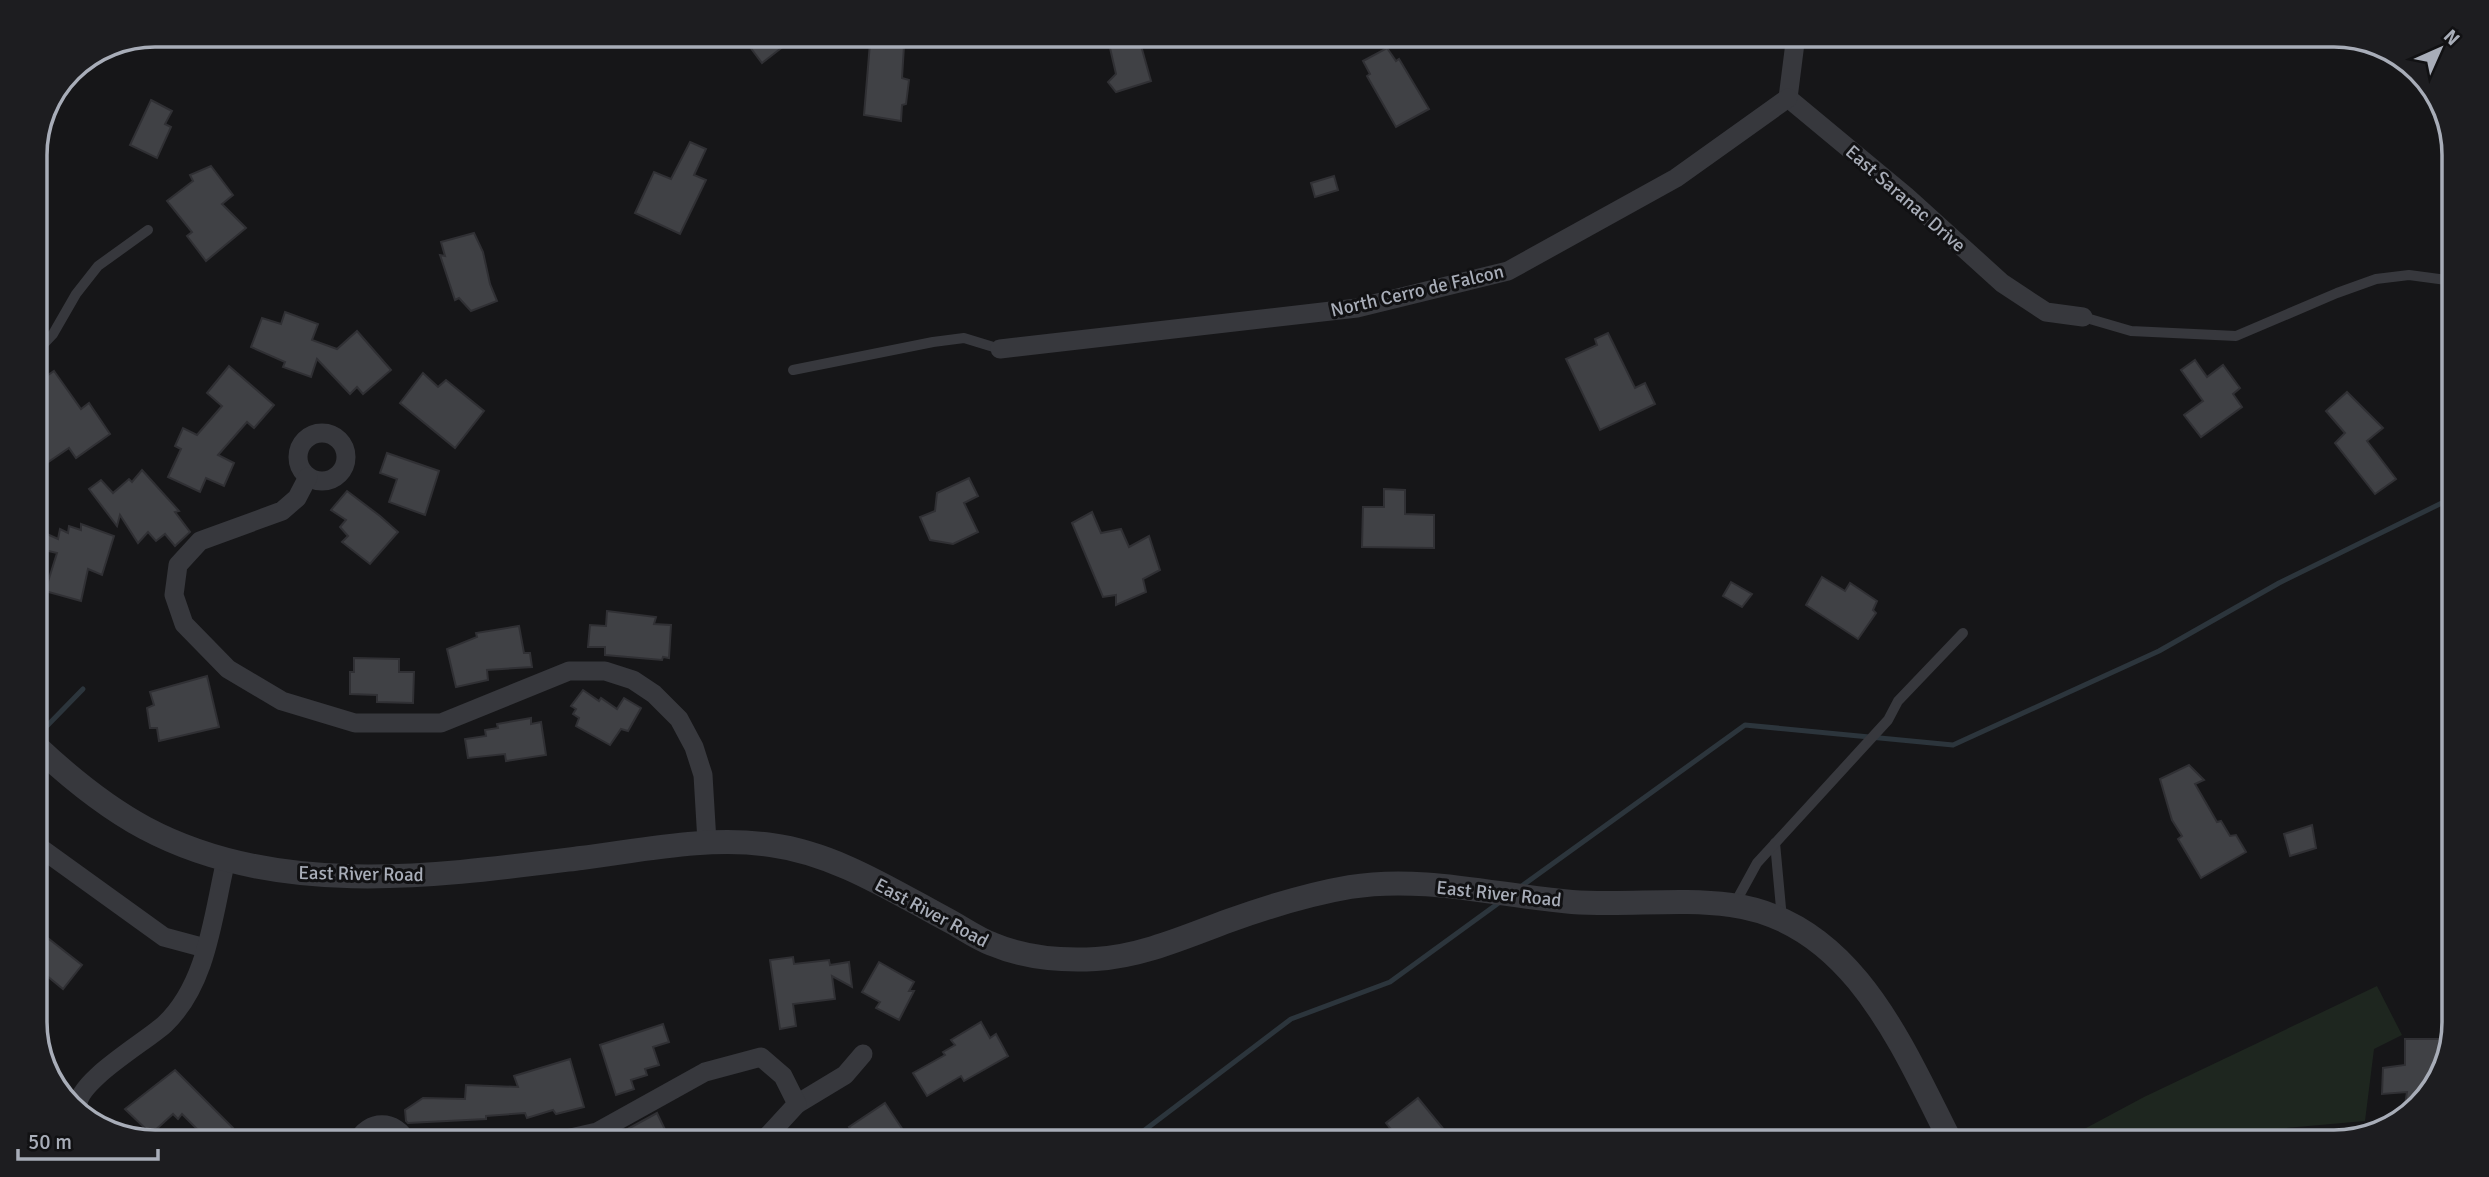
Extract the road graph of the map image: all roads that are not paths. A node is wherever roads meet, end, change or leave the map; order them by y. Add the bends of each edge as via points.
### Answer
1 (1794, 47) edge
2 (1788, 98) junction
3 (148, 230) dead end
4 (2442, 279) edge
5 (2083, 317) joint
6 (47, 340) edge
7 (1000, 349) joint
8 (793, 370) dead end
9 (308, 477) dead end
10 (1963, 634) dead end
11 (47, 757) edge
12 (707, 842) junction
13 (1775, 843) junction
14 (47, 853) edge
15 (226, 860) junction
16 (1734, 905) junction
17 (1782, 919) junction
18 (205, 948) junction
19 (863, 1054) dead end
20 (79, 1098) edge
21 (797, 1104) junction
22 (364, 1130) edge
23 (399, 1130) edge
24 (601, 1130) edge
25 (773, 1130) edge
26 (1945, 1130) edge

1 - 2 street
2 - 5 street, East Saranac Drive via 2002,283 2046,312
2 - 7 street, North Cerro de Falcon via 1676,178 1508,271 1357,307
3 - 6 lane via 97,266
4 - 5 lane via 2409,275 2376,279 2236,336 2130,331
7 - 8 lane via 964,338
9 - 12 street via 297,498 282,511 200,541 178,565 174,595 184,624 228,669 282,701 355,723 441,723 569,671 605,671 633,680 679,719 694,747 702,775
10 - 13 lane via 1898,701 1888,720
11 - 15 street, East River Road via 70,779 147,829
12 - 15 street, East River Road via 400,877 282,871
12 - 16 street, East River Road via 771,845 822,857 993,944 1047,960 1132,954 1245,915 1352,887 1402,884 1568,902
13 - 16 lane via 1757,863
13 - 17 lane
14 - 18 street via 164,937
15 - 18 street
16 - 17 street, East River Road
17 - 26 street, East River Road via 1820,942 1858,980 1902,1046
18 - 20 street via 192,989 166,1023 91,1080
19 - 21 street via 845,1076
21 - 24 street via 783,1076 761,1057 705,1072
21 - 25 street
22 - 23 street via 382,1124

